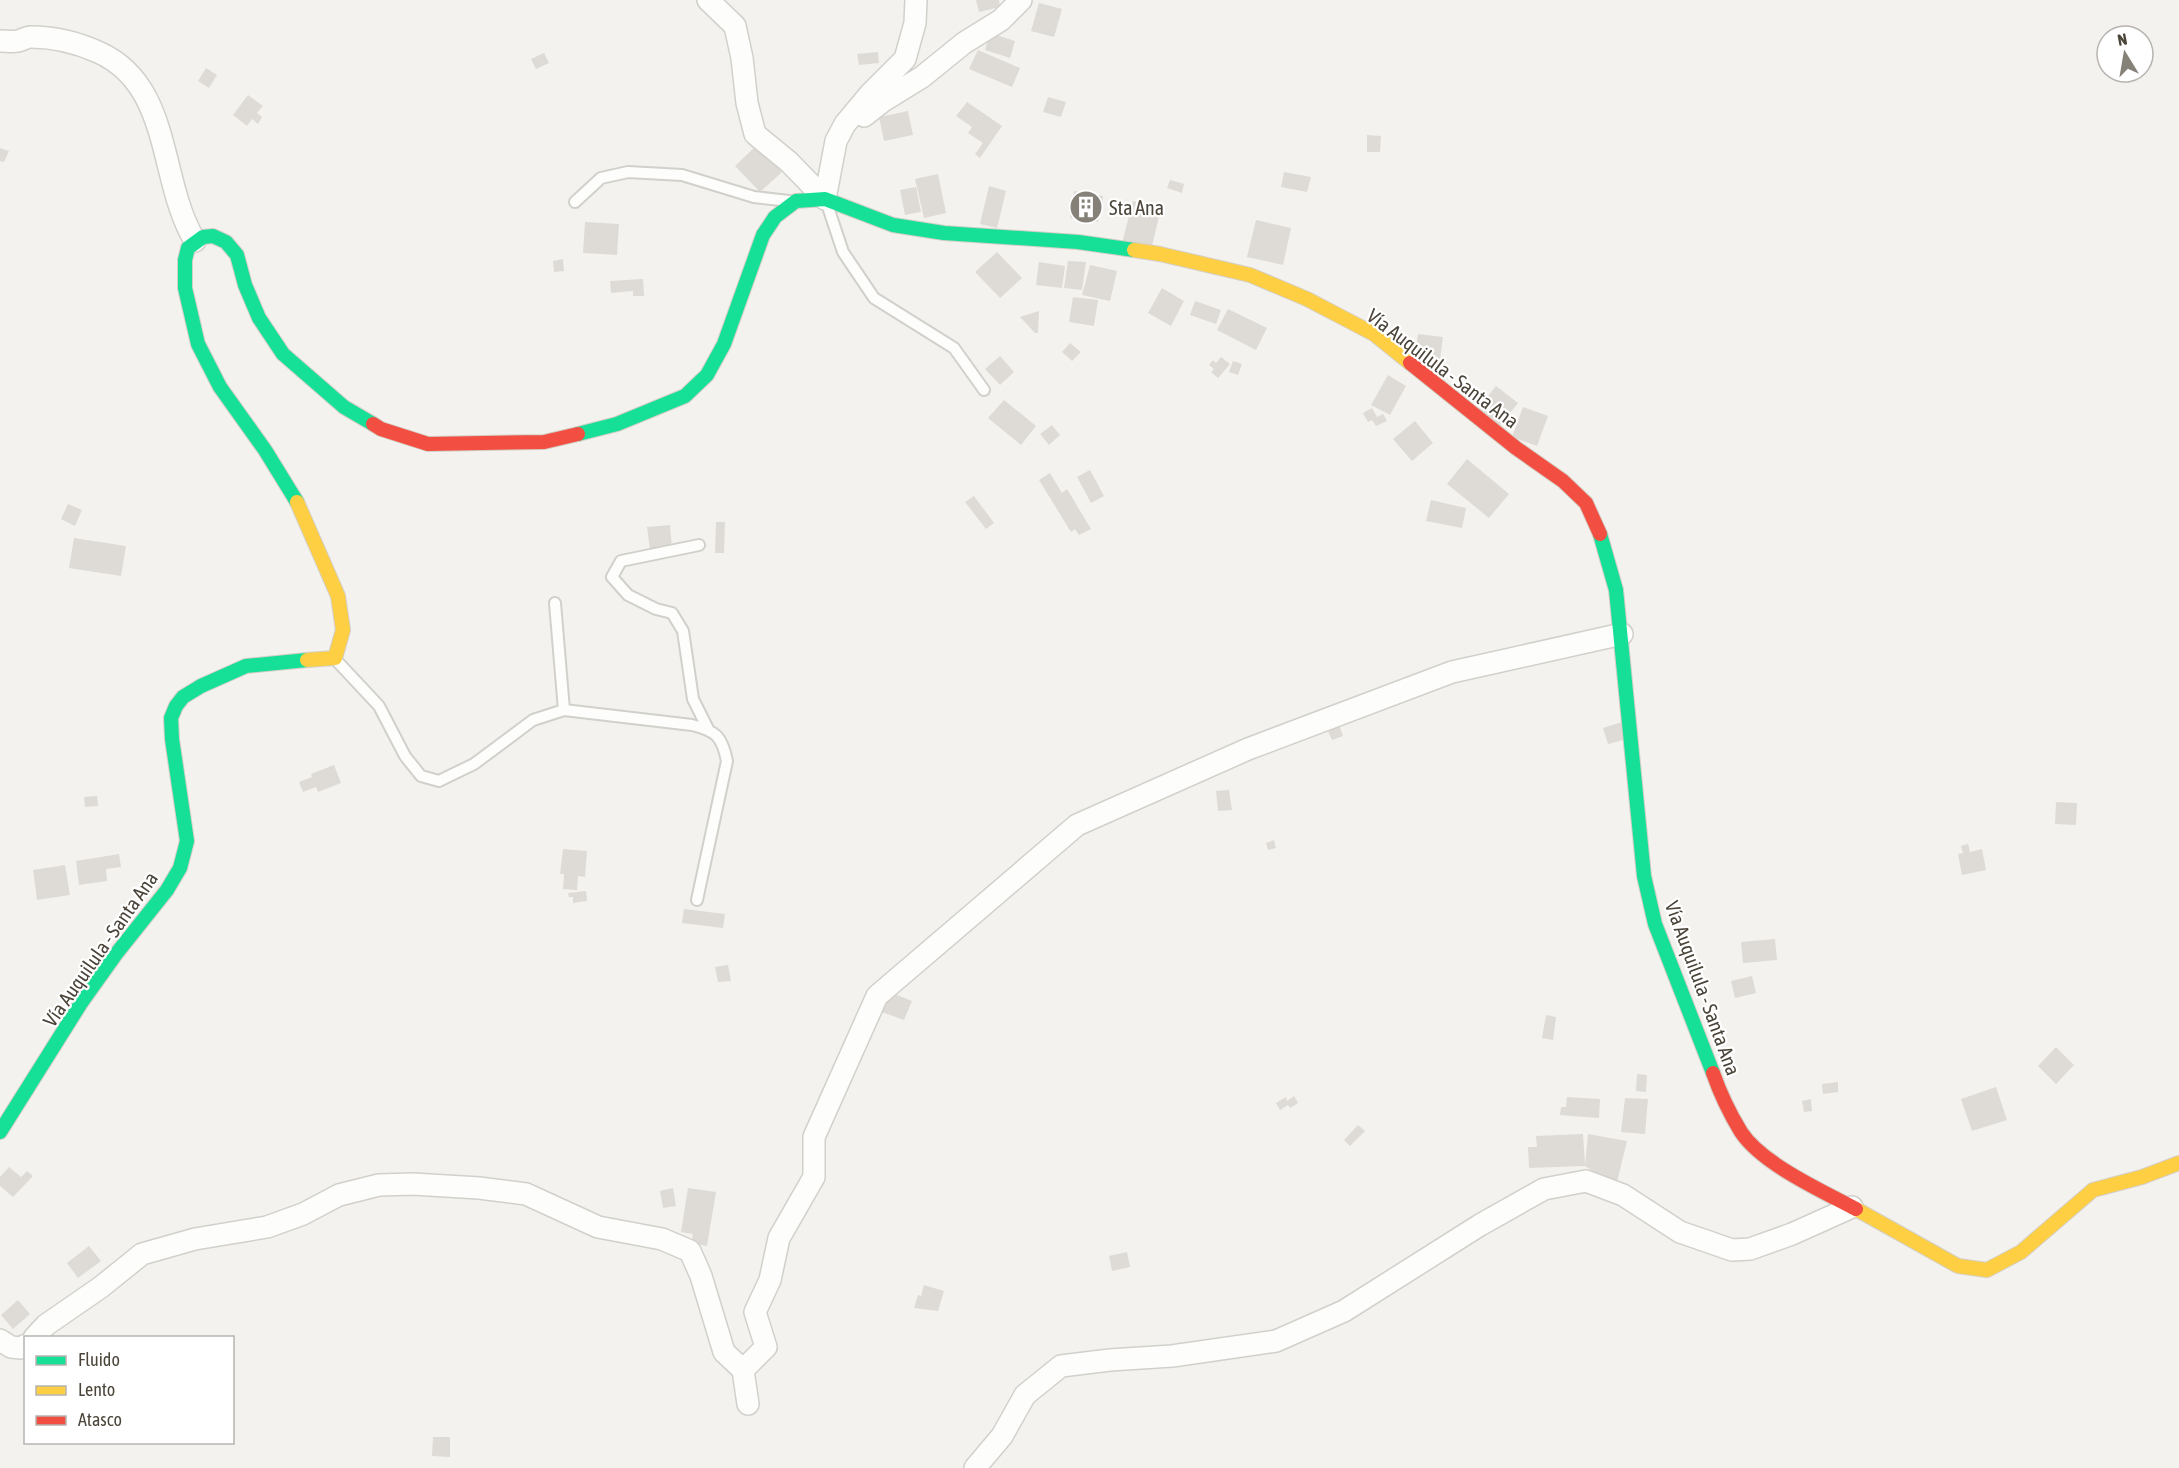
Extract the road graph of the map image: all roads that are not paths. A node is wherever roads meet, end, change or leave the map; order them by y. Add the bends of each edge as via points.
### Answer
1 (708, 0) edge
2 (916, 0) edge
3 (1021, 0) edge
4 (0, 41) edge
5 (845, 124) junction
6 (825, 199) junction
7 (796, 201) junction
8 (575, 202) dead end
9 (195, 241) junction
10 (984, 390) dead end
11 (699, 545) dead end
12 (555, 603) dead end
13 (1622, 634) junction
14 (335, 658) junction
15 (564, 710) junction
16 (708, 729) junction
17 (697, 900) dead end
18 (0, 1132) edge
19 (2179, 1163) edge
20 (1852, 1207) junction
21 (36, 1336) edge
22 (0, 1340) edge
23 (24, 1346) edge
24 (743, 1370) junction
25 (748, 1404) dead end
26 (975, 1468) edge

1 - 6 street via 735,26 755,134
2 - 5 street via 915,23 905,59
3 - 5 street via 1001,20 922,77 854,124
4 - 9 street via 18,42 29,37 76,44 126,68 149,99 182,219
5 - 6 street via 836,141
6 - 7 street, Vía Auquilula - Santa Ana
6 - 10 lane via 843,252 874,298 954,348
6 - 13 street, Vía Auquilula - Santa Ana via 893,225 944,233 1078,242 1160,254 1250,275 1374,334 1586,503 1600,533 1616,590
7 - 8 lane via 754,197 682,175 628,171 601,178
7 - 9 street via 775,217 763,235 724,344 707,375 685,396 617,424 544,442 428,444 381,429 344,407 283,354 259,318 237,255 226,242 213,236
9 - 14 street via 185,260 185,288 198,344 220,387 299,505 338,596 343,630
11 - 16 lane via 621,561 612,577 628,595 672,613 683,631 693,699
12 - 15 lane
13 - 20 street, Vía Auquilula - Santa Ana via 1644,876 1655,924 1714,1078 1742,1133 1760,1152
13 - 24 street via 1452,672 1248,749 1077,825 877,996 814,1137 814,1177 779,1238 770,1280 755,1312 766,1347
14 - 15 lane via 379,706 405,756 421,776 439,781 474,764 533,720
14 - 18 street, Vía Auquilula - Santa Ana via 246,666 201,686 176,706 171,718 171,739 187,841 180,868 81,1003
15 - 16 lane
16 - 17 lane via 718,736 727,760
19 - 20 street, Vía Auquilula - Santa Ana via 2093,1190 2021,1252 1987,1270 1959,1266
20 - 26 street via 1792,1234 1750,1249 1732,1250 1680,1232 1623,1195 1586,1181 1544,1189 1344,1311 1276,1341 1061,1366 1024,1395 1002,1436
21 - 24 street via 142,1254 195,1239 267,1227 339,1195 379,1185 413,1184 526,1194 598,1227 662,1239 690,1251 724,1352
22 - 23 street via 11,1347
24 - 25 street

